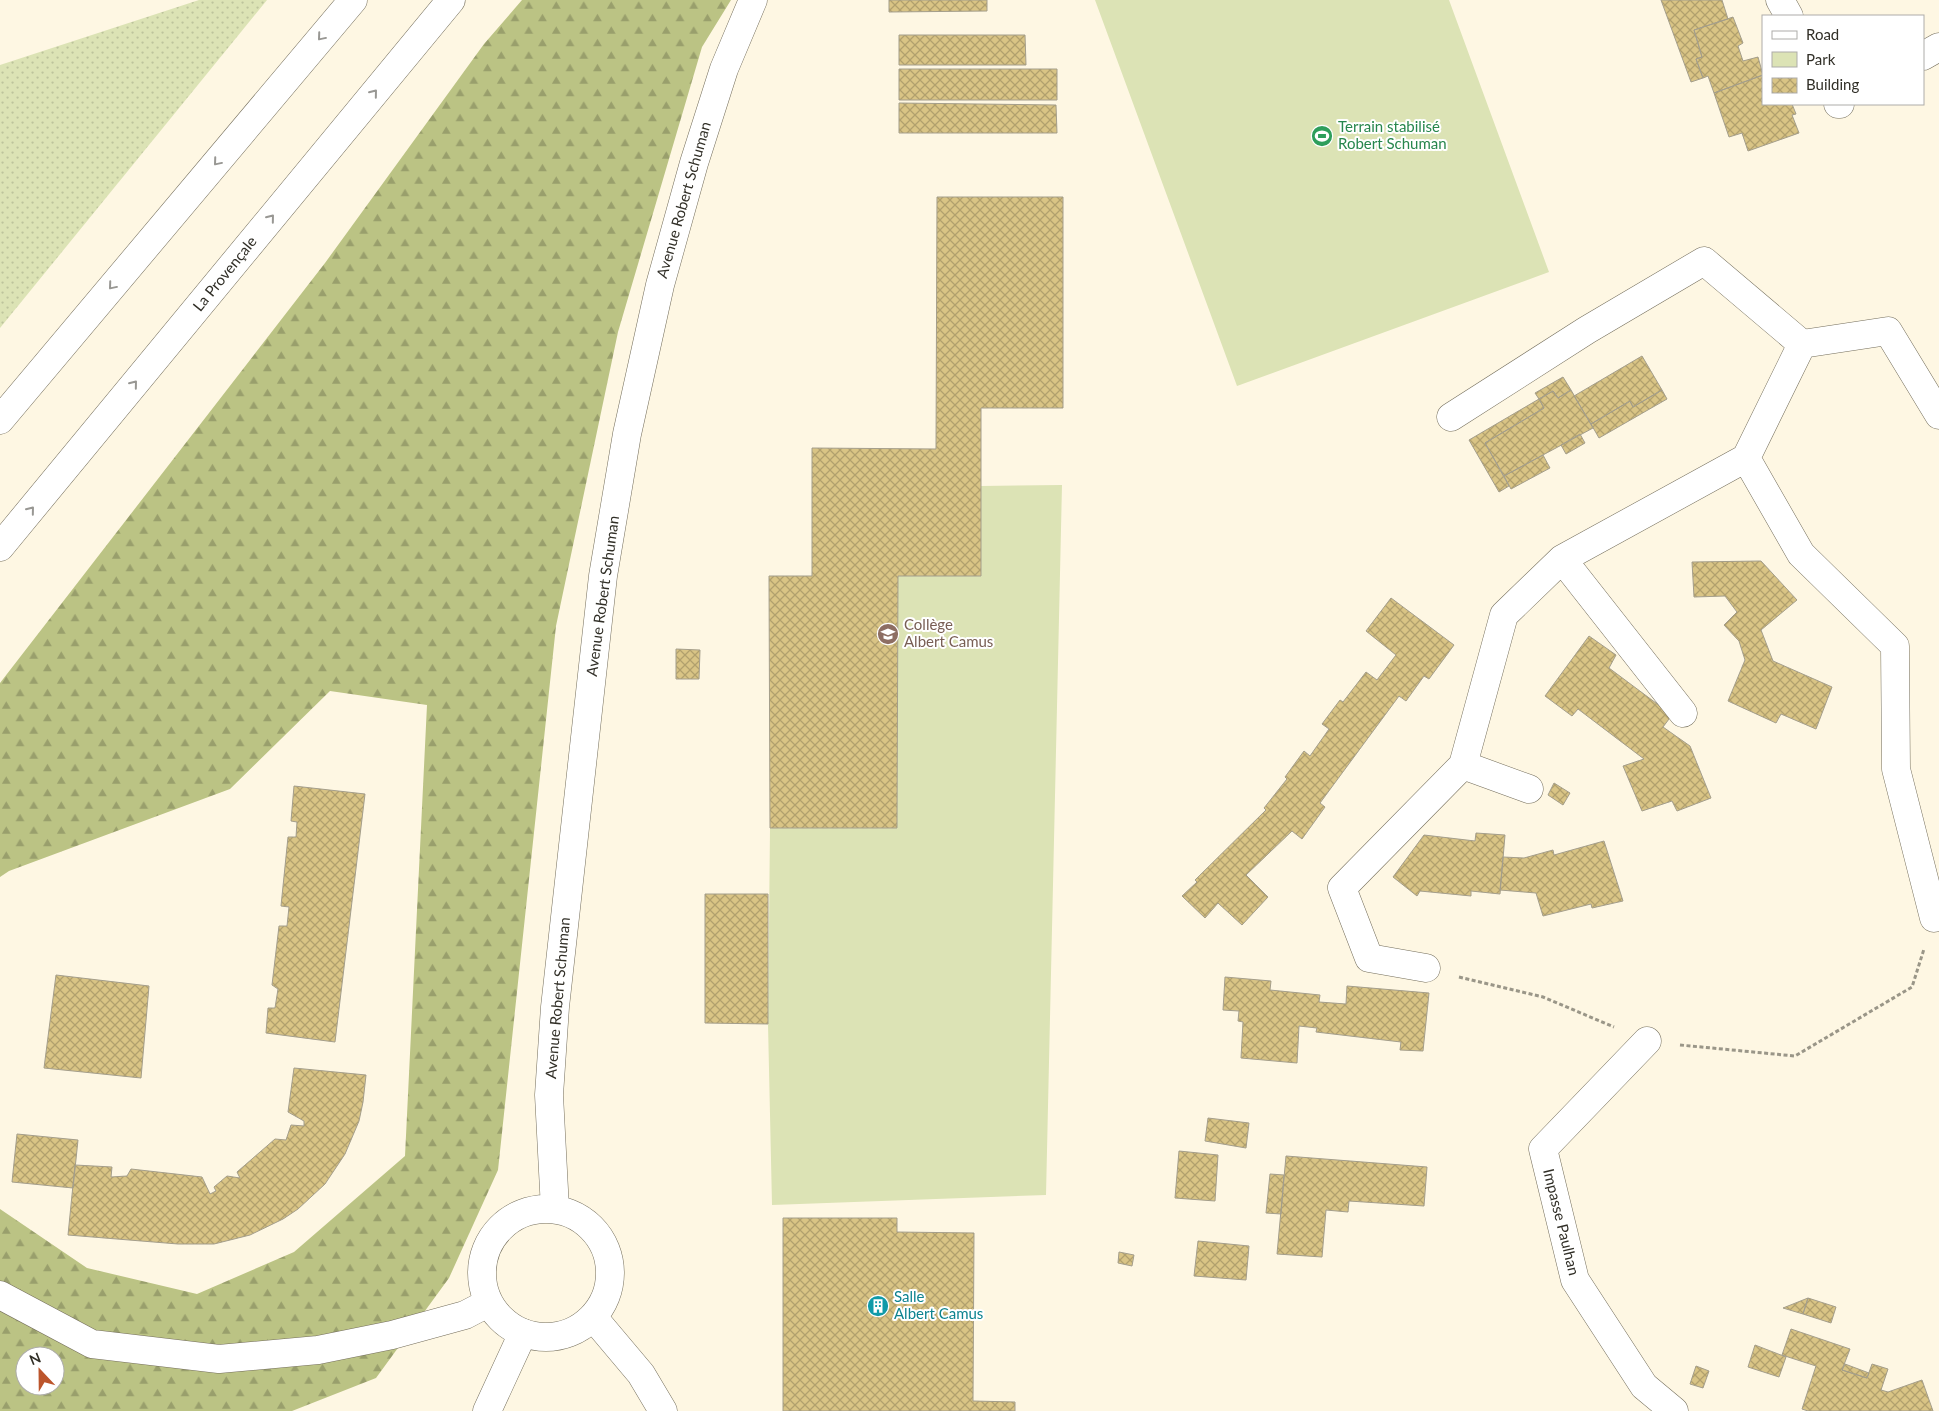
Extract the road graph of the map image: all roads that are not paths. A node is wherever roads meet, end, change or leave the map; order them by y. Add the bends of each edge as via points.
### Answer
1 (353, 0) edge
2 (451, 0) edge
3 (753, 0) edge
4 (1780, 0) edge
5 (1788, 15) edge
6 (1939, 46) edge
7 (1924, 55) edge
8 (1802, 344) junction
9 (1939, 415) edge
10 (1451, 417) dead end
11 (0, 420) edge
12 (1746, 458) junction
13 (0, 547) edge
14 (1562, 559) junction
15 (1684, 713) dead end
16 (1463, 765) junction
17 (1529, 789) dead end
18 (1934, 918) road end
19 (1426, 968) road end
20 (1647, 1041) road end
21 (555, 1209) junction
22 (0, 1295) edge
23 (488, 1303) junction
24 (592, 1318) junction
25 (523, 1333) junction
26 (487, 1411) edge
27 (663, 1411) edge
28 (1674, 1411) edge

1 -> 11 main road
13 -> 2 main road, La Provençale
3 - 21 main road, Avenue Robert Schuman via 720,78 660,285 627,434 603,576 555,1007 549,1095
4 - 5 main road
6 - 7 main road
8 - 9 main road via 1888,331
8 - 10 main road via 1704,261
8 - 12 main road
12 - 14 main road
12 - 18 main road via 1801,554 1895,646 1896,769
14 - 15 main road
14 - 16 main road via 1504,615
16 - 17 main road
16 - 19 main road via 1342,888 1370,958
20 - 28 main road, Impasse Paulhan via 1543,1149 1575,1280 1644,1386
21 - 23 main road via 531,1210 510,1219 493,1236 483,1257 482,1280
21 - 24 main road via 574,1215 591,1226 603,1242 609,1261 610,1282 604,1301
22 - 23 main road via 92,1344 219,1358 318,1350 392,1335 465,1315
23 - 25 main road via 498,1317
24 - 25 main road via 578,1329 562,1335 545,1338
24 - 27 main road via 641,1374
25 - 26 main road

